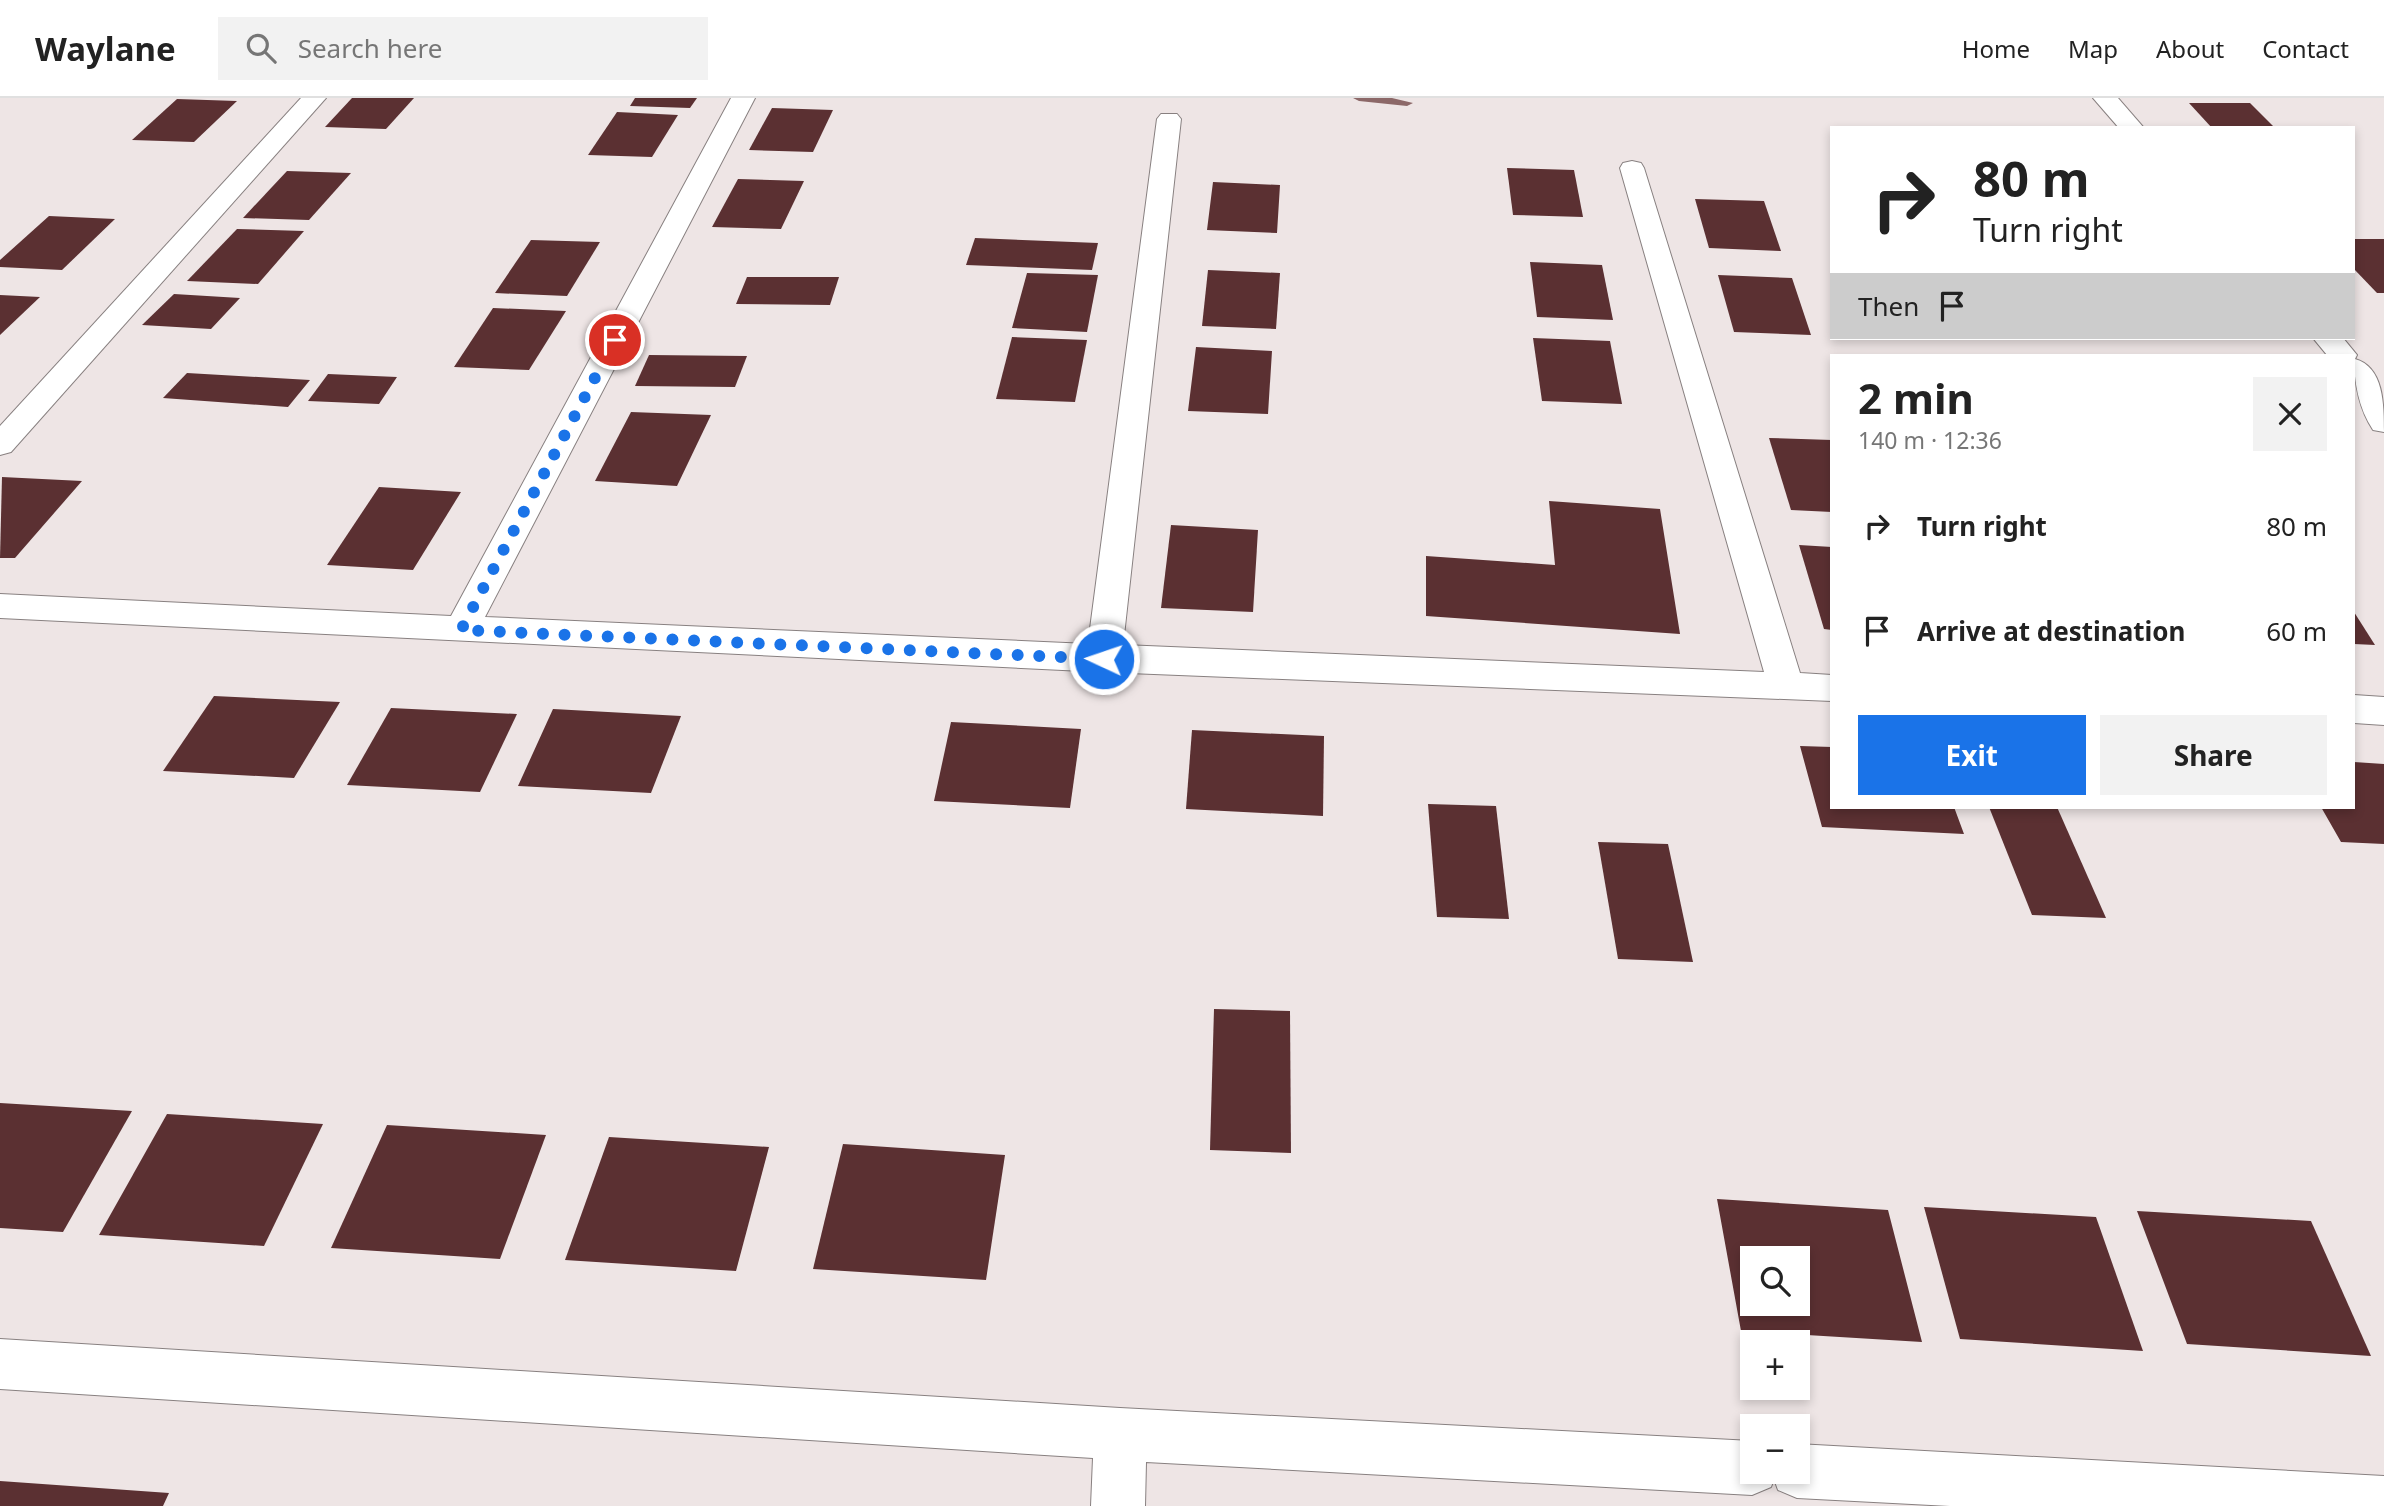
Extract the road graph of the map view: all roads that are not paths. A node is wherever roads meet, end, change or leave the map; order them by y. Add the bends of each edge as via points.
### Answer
1 (314, 98) edge
2 (743, 98) edge
3 (2105, 98) edge
4 (1169, 119) dead end
5 (2130, 126) edge
6 (1632, 168) dead end
7 (2329, 340) edge
8 (2342, 354) edge
9 (2355, 368) edge
10 (2384, 423) edge
11 (0, 445) edge
12 (0, 606) edge
13 (461, 630) junction
14 (1104, 659) junction
15 (1786, 686) junction
16 (1830, 688) edge
17 (2355, 709) edge
18 (2384, 711) edge
19 (0, 1364) edge
20 (1120, 1434) junction
21 (1740, 1467) edge
22 (1810, 1472) edge
23 (2384, 1503) edge
24 (1118, 1506) edge

1 - 11 street
2 - 13 street
3 - 5 street
4 - 14 street
6 - 15 street
7 - 8 street
9 - 10 street via 2367,381
12 - 13 street
13 - 14 street
14 - 15 street
15 - 16 street
17 - 18 street
19 - 20 street
20 - 21 street
20 - 24 street
22 - 23 street

